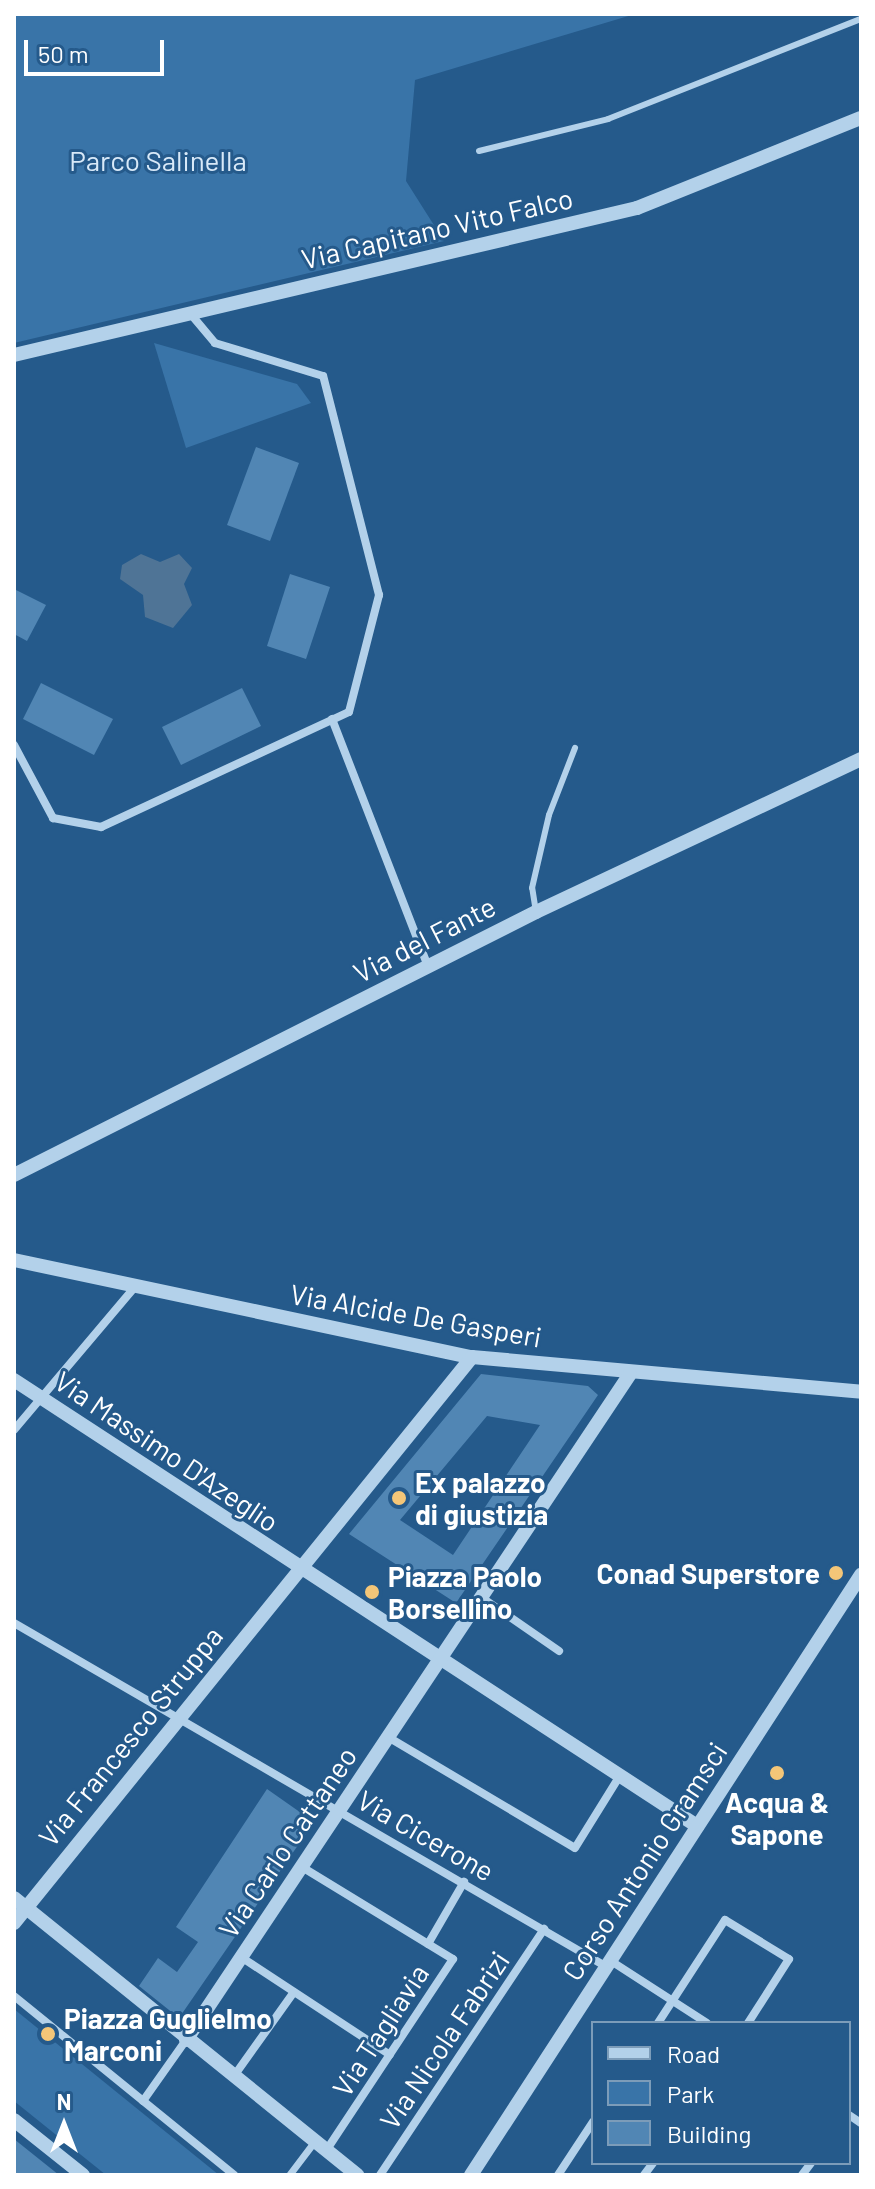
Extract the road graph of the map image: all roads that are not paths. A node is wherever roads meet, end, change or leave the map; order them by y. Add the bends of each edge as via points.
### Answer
1 (861, 19) edge
2 (861, 118) edge
3 (479, 151) dead end
4 (190, 312) junction
5 (14, 355) edge
6 (332, 719) junction
7 (14, 745) edge
8 (575, 748) dead end
9 (861, 759) edge
10 (536, 912) junction
11 (428, 966) junction
12 (14, 1175) edge
13 (14, 1260) edge
14 (135, 1287) junction
15 (472, 1357) junction
16 (630, 1374) junction
17 (14, 1380) edge
18 (861, 1392) edge
19 (41, 1399) junction
20 (14, 1430) edge
21 (296, 1567) junction
22 (861, 1575) edge
23 (481, 1597) junction
24 (14, 1623) edge
25 (559, 1651) dead end
26 (440, 1668) junction
27 (175, 1718) junction
28 (388, 1737) junction
29 (619, 1777) junction
30 (340, 1810) junction
31 (697, 1826) junction
32 (302, 1867) junction
33 (464, 1882) junction
34 (14, 1898) edge
35 (27, 1908) junction
36 (14, 1923) edge
37 (544, 1929) junction
38 (428, 1944) junction
39 (241, 1957) junction
40 (609, 1964) junction
41 (294, 1992) junction
42 (14, 1996) edge
43 (672, 2001) junction
44 (659, 2021) edge
45 (704, 2021) edge
46 (749, 2021) edge
47 (186, 2040) junction
48 (390, 2055) junction
49 (234, 2076) junction
50 (143, 2101) junction
51 (14, 2120) edge
52 (591, 2125) edge
53 (320, 2147) junction
54 (83, 2175) edge
55 (234, 2175) edge
56 (289, 2175) edge
57 (357, 2175) edge
58 (380, 2175) edge
59 (471, 2175) edge
60 (558, 2175) edge

1 - 3 lane via 608,119
2 - 4 street, Via Capitano Vito Falco via 637,208
4 - 5 street, Via Capitano Vito Falco
4 - 6 street via 215,343 323,376 379,595 349,712
6 - 7 street via 101,827 53,818
6 - 11 street
8 - 10 lane via 549,815 532,888
9 - 10 street, Via del Fante
10 - 11 street, Via del Fante
11 - 12 street, Via del Fante
13 - 14 street, Via Alcide De Gasperi
14 - 15 street, Via Alcide De Gasperi
14 - 19 street
15 - 16 street, Via Alcide De Gasperi
15 - 21 street, Via Francesco Struppa
16 - 18 street, Via Alcide De Gasperi
16 - 23 street
17 - 19 street, Via Massimo D'Azeglio
19 - 20 street
19 - 21 street, Via Massimo D'Azeglio
21 - 26 street, Via Massimo D'Azeglio
21 - 27 street, Via Francesco Struppa
22 - 31 street, Corso Antonio Gramsci
23 - 25 street
23 - 26 street, Via Carlo Cattaneo
24 - 27 street, Via Cicerone
26 - 28 street, Via Carlo Cattaneo
26 - 29 street
27 - 30 street, Via Cicerone
27 - 35 street, Via Francesco Struppa
28 - 29 street via 575,1848
28 - 30 street, Via Carlo Cattaneo
29 - 31 street
30 - 32 street, Via Carlo Cattaneo
30 - 33 street, Via Cicerone
31 - 40 street, Corso Antonio Gramsci
32 - 38 street, Via Tagliavia
32 - 39 street, Via Carlo Cattaneo
33 - 37 street, Via Cicerone
33 - 38 street
34 - 35 street
35 - 36 street, Via Francesco Struppa
35 - 47 street
37 - 40 street, Via Cicerone
37 - 58 street, Via Nicola Fabrizi
38 - 48 street, Via Tagliavia via 453,1959
39 - 41 street
39 - 47 street, Via Carlo Cattaneo
40 - 43 street, Via Cicerone
40 - 59 street, Corso Antonio Gramsci
41 - 48 street
41 - 49 street
42 - 50 street
43 - 44 street
43 - 45 street, Via Cicerone
43 - 46 street via 725,1920 789,1959
47 - 49 street
47 - 50 street
48 - 53 street, Via Tagliavia
49 - 53 street
50 - 55 street
51 - 54 street
52 - 60 street
53 - 56 street
53 - 57 street

